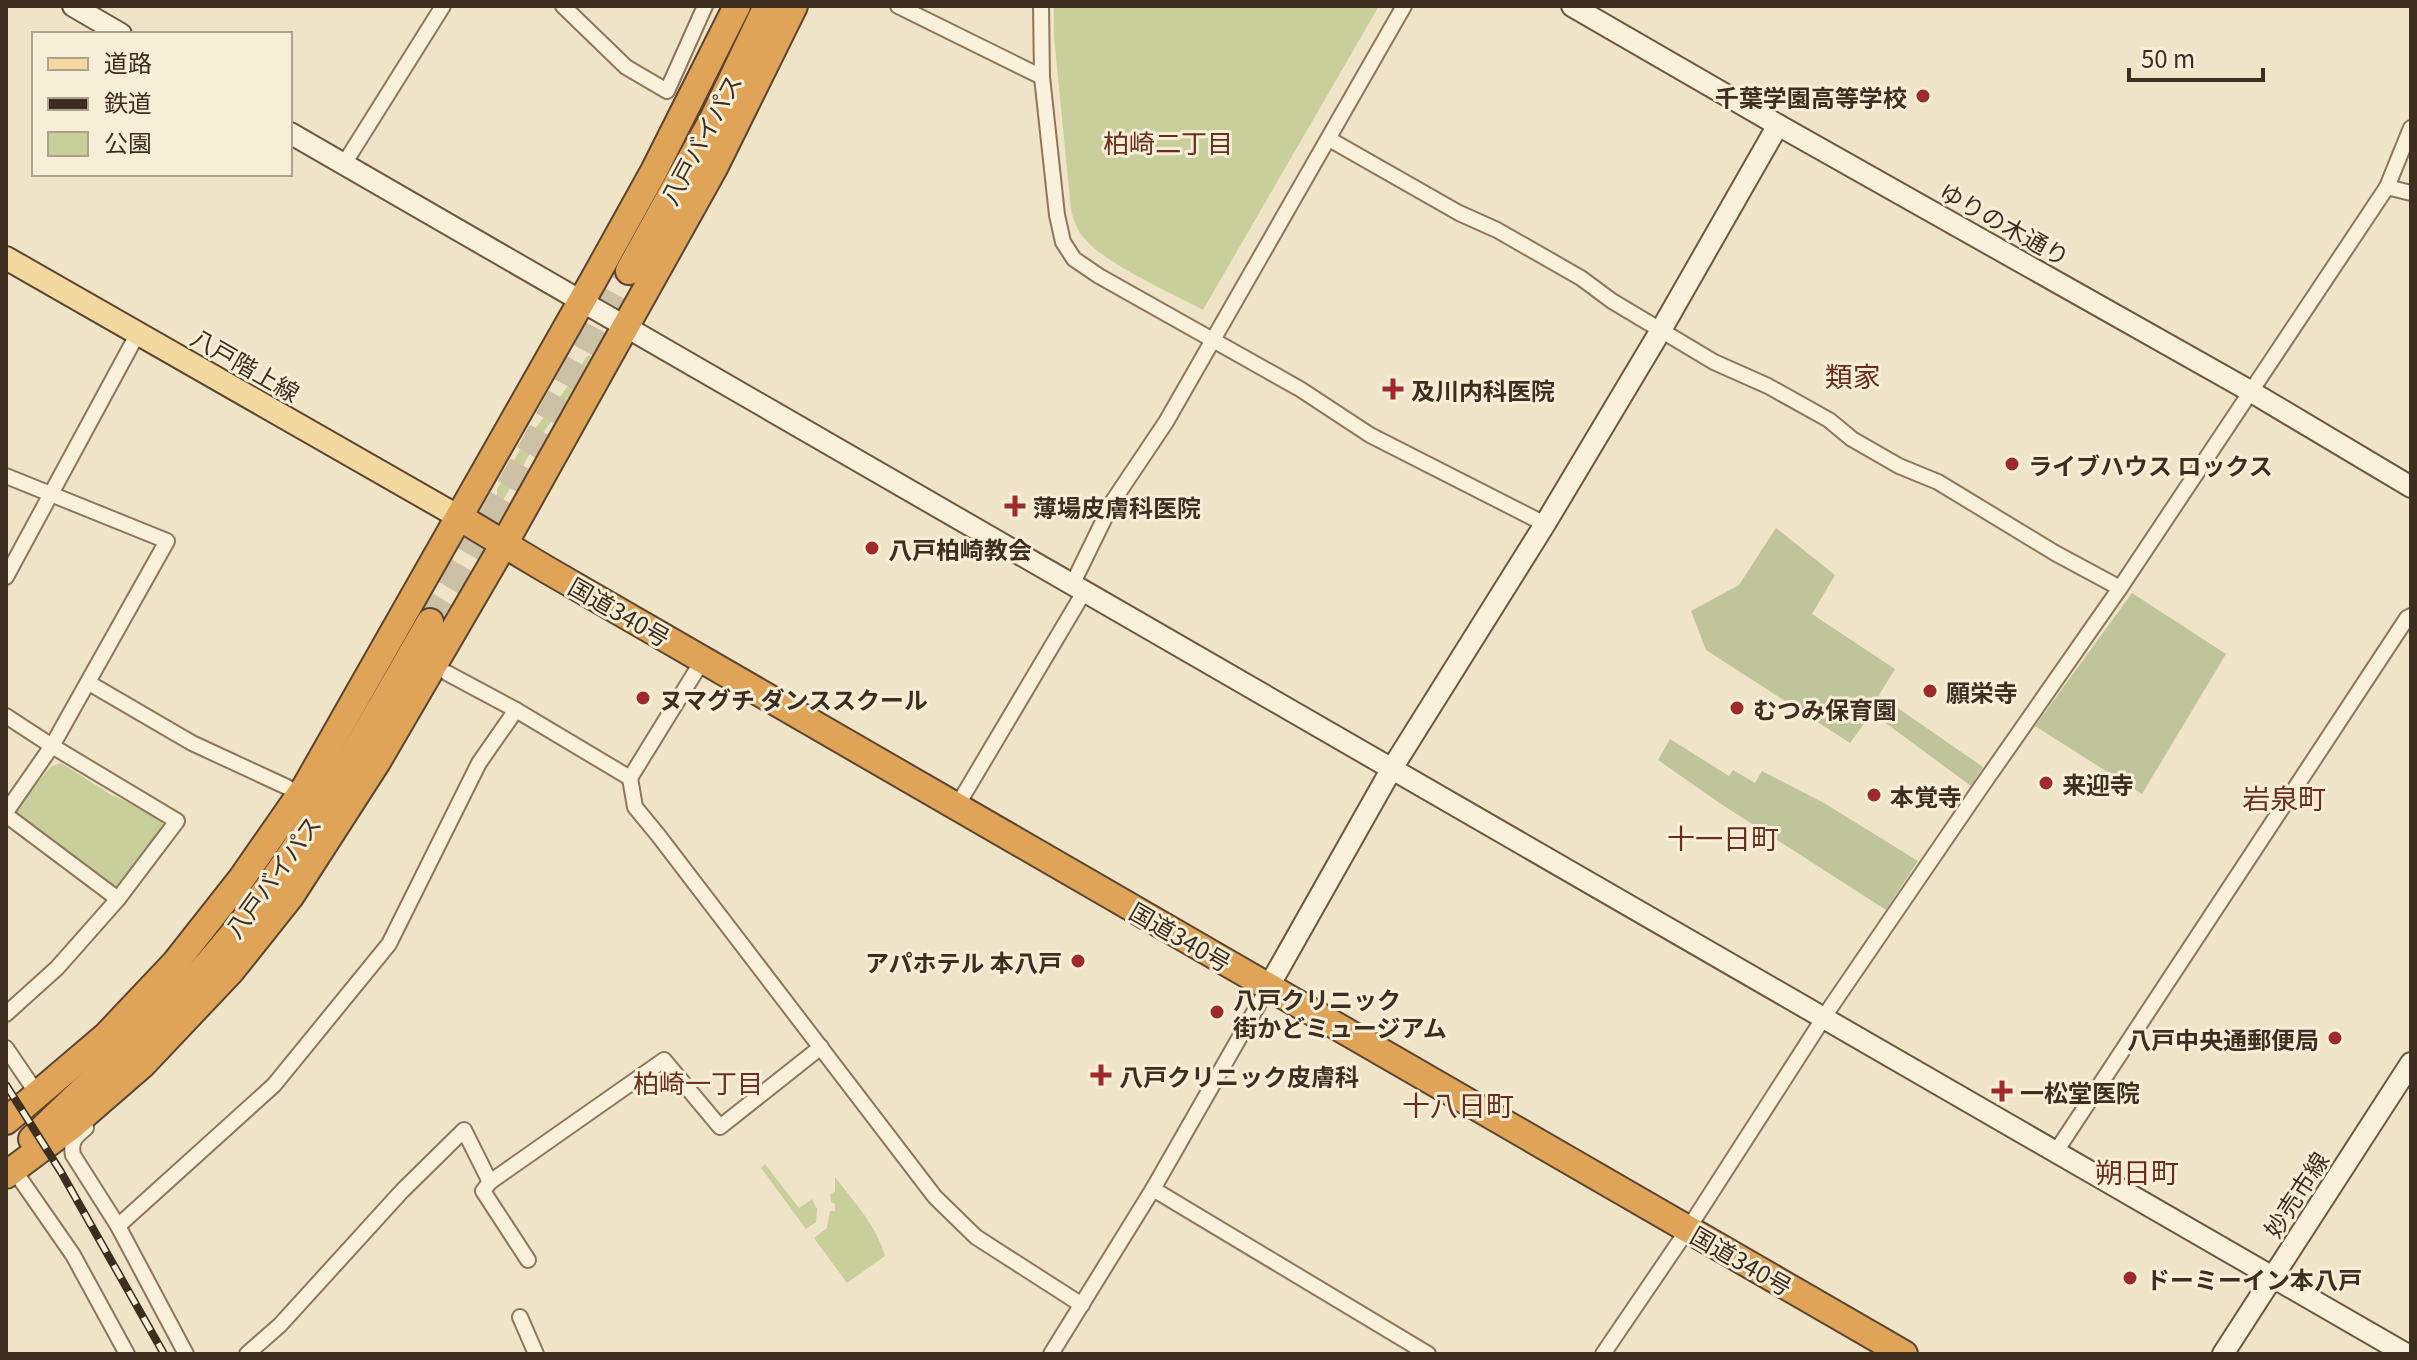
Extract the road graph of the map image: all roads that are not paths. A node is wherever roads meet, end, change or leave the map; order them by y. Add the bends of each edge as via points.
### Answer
1 (73, 6) edge
2 (443, 6) edge
3 (563, 6) edge
4 (705, 6) edge
5 (737, 6) edge
6 (767, 6) edge
7 (794, 6) edge
8 (898, 6) edge
9 (1041, 6) edge
10 (1404, 6) edge
11 (1572, 6) edge
12 (118, 32) edge
13 (1042, 77) junction
14 (1778, 125) junction
15 (2411, 128) edge
16 (292, 134) edge
17 (1329, 139) junction
18 (344, 164) junction
19 (2387, 187) junction
20 (2411, 193) edge
21 (6, 258) edge
22 (629, 271) tunnel mouth
23 (582, 302) junction
24 (625, 327) junction
25 (1661, 330) junction
26 (138, 333) junction
27 (1213, 339) junction
28 (2250, 391) junction
29 (6, 476) edge
30 (2411, 487) edge
31 (51, 492) junction
32 (459, 517) junction
33 (1545, 524) junction
34 (504, 544) junction
35 (6, 577) edge
36 (2120, 588) junction
37 (1078, 589) junction
38 (2411, 616) edge
39 (430, 622) tunnel mouth
40 (704, 658) junction
41 (447, 673) dead end
42 (89, 683) junction
43 (516, 710) junction
44 (6, 716) edge
45 (52, 746) junction
46 (1391, 770) junction
47 (630, 778) junction
48 (287, 787) dead end
49 (957, 806) junction
50 (6, 813) edge
51 (118, 899) junction
52 (1269, 986) junction
53 (6, 1014) edge
54 (1824, 1019) junction
55 (821, 1047) junction
56 (6, 1048) edge
57 (2411, 1063) edge
58 (142, 1065) junction
59 (38, 1095) junction
60 (74, 1098) junction
61 (6, 1121) edge
62 (6, 1136) edge
63 (2055, 1153) junction
64 (9, 1170) edge
65 (490, 1182) junction
66 (1153, 1189) junction
67 (118, 1226) junction
68 (1688, 1229) junction
69 (528, 1260) dead end
70 (2272, 1278) junction
71 (1082, 1305) junction
72 (520, 1317) dead end
73 (127, 1354) edge
74 (186, 1354) edge
75 (247, 1354) edge
76 (536, 1354) edge
77 (1051, 1354) edge
78 (1428, 1354) edge
79 (1603, 1354) edge
80 (1904, 1354) edge
81 (2223, 1354) edge
82 (2406, 1354) edge

1 - 12 street
2 - 18 street
3 - 4 street via 626,67 667,91
5 - 23 highway
6 - 22 highway, 八戸バイパス via 713,119
7 - 24 highway via 714,168
8 - 13 street
9 - 13 street
10 - 17 street
11 - 14 street, ゆりの木通り
13 - 27 street via 1057,215 1063,242 1074,259
14 - 25 street
14 - 28 street, ゆりの木通り
15 - 19 street
16 - 18 street
17 - 25 street via 1557,264
17 - 27 street
18 - 23 street
19 - 20 street
19 - 28 street
21 - 26 main road, 八戸階上線
23 - 24 street
23 - 32 highway
24 - 34 highway
24 - 37 street
25 - 33 street
25 - 36 street
26 - 31 street
26 - 32 main road, 八戸階上線
27 - 33 street via 1370,435
27 - 37 street via 1113,501
28 - 30 street, ゆりの木通り
28 - 36 street
29 - 31 street
31 - 35 street
31 - 42 street via 167,541
32 - 34 highway, 国道340号
32 - 59 highway via 306,786 242,878 146,995
33 - 46 street
34 - 40 highway, 国道340号
34 - 58 highway via 377,762 290,897 231,971
36 - 54 street
37 - 46 street
37 - 49 street
38 - 63 street
39 - 60 highway, 八戸バイパス via 316,817 250,913 175,1000
40 - 47 street
40 - 49 highway, 国道340号
41 - 43 street
42 - 45 street
42 - 48 street via 192,743
43 - 47 street
43 - 67 street via 479,763 389,944 274,1085
44 - 45 street
45 - 50 street
45 - 51 street via 177,821
46 - 52 street
46 - 54 street
47 - 55 street via 635,807
49 - 52 highway, 国道340号
50 - 51 street
51 - 53 street via 57,968
52 - 66 street
52 - 68 highway, 国道340号
54 - 63 street
54 - 68 street
55 - 65 street via 720,1127 664,1060
55 - 71 street via 935,1197 976,1237
56 - 59 street
57 - 70 street, 妙売市線
58 - 64 highway via 74,1124
58 - 67 street via 71,1146
59 - 61 highway
60 - 62 highway, 八戸バイパス
60 - 64 highway, 八戸バイパス
63 - 70 street
64 - 73 street via 73,1255
65 - 69 street via 483,1191
65 - 75 street via 464,1130
66 - 71 street
66 - 78 street
67 - 74 street
68 - 79 street
68 - 80 highway, 国道340号
70 - 81 street, 妙売市線
70 - 82 street
71 - 77 street
72 - 76 street

